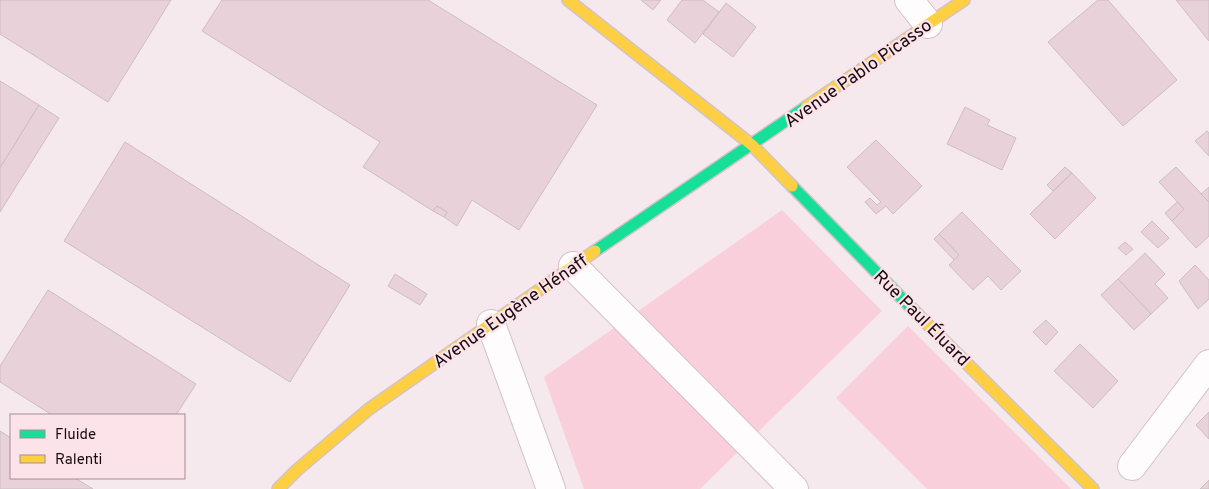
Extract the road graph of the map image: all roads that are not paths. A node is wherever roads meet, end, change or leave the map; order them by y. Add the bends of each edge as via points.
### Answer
1 (568, 0) edge
2 (909, 0) edge
3 (964, 0) edge
4 (928, 24) junction
5 (752, 146) junction
6 (573, 266) junction
7 (491, 324) junction
8 (1209, 364) edge
9 (1132, 466) dead end
10 (278, 489) edge
11 (551, 489) edge
12 (794, 489) edge
13 (1093, 489) edge

1 - 5 main road, Rue Paul Éluard
2 - 4 street
3 - 4 main road, Avenue Pablo Picasso
4 - 5 main road, Avenue Pablo Picasso
5 - 6 main road, Avenue Eugène Hénaff
5 - 13 main road, Rue Paul Éluard
6 - 7 main road, Avenue Eugène Hénaff
6 - 12 street
7 - 10 main road, Avenue Eugène Hénaff via 369,410
7 - 11 street
8 - 9 street

